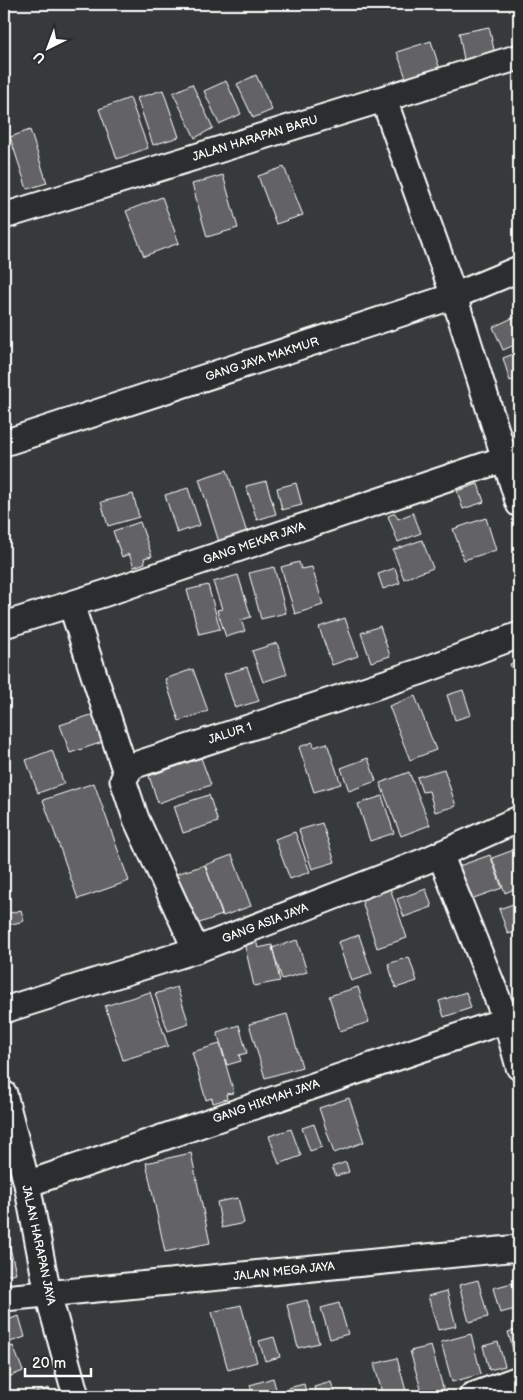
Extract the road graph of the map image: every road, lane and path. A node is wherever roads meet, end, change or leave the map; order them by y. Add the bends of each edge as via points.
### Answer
1 (513, 59) edge
2 (384, 100) junction
3 (4, 216) edge
4 (519, 269) edge
5 (454, 296) junction
6 (4, 444) edge
7 (504, 458) junction
8 (519, 504) edge
9 (71, 604) junction
10 (4, 625) edge
11 (519, 635) edge
12 (126, 773) junction
13 (519, 819) edge
14 (440, 854) junction
15 (196, 950) junction
16 (4, 1010) edge
17 (506, 1020) junction
18 (519, 1067) edge
19 (4, 1094) edge
20 (26, 1184) junction
21 (519, 1248) edge
22 (48, 1294) junction
23 (4, 1298) edge
24 (519, 1379) edge
25 (76, 1396) edge
26 (472, 1396) edge

1 - 2 street, JALAN HARAPAN BARU
2 - 3 street, JALAN HARAPAN BARU
2 - 5 street
4 - 5 street, GANG JAYA MAKMUR
5 - 6 street, GANG JAYA MAKMUR
5 - 7 street
7 - 8 street
7 - 9 street, GANG MEKAR JAYA
9 - 10 street, GANG MEKAR JAYA
9 - 12 street
11 - 12 street, JALUR 1 via 422,671 142,762
12 - 15 street via 123,780 136,819
13 - 14 street, GANG ASIA JAYA
14 - 15 street, GANG ASIA JAYA
14 - 17 street
15 - 16 street, GANG ASIA JAYA
17 - 18 street
17 - 20 street, GANG HIKMAH JAYA
19 - 20 street, JALAN HARAPAN JAYA
20 - 22 street, JALAN HARAPAN JAYA
21 - 22 street, JALAN MEGA JAYA
22 - 23 street, JALAN MEGA JAYA
22 - 25 street, JALAN HARAPAN JAYA
24 - 26 street

